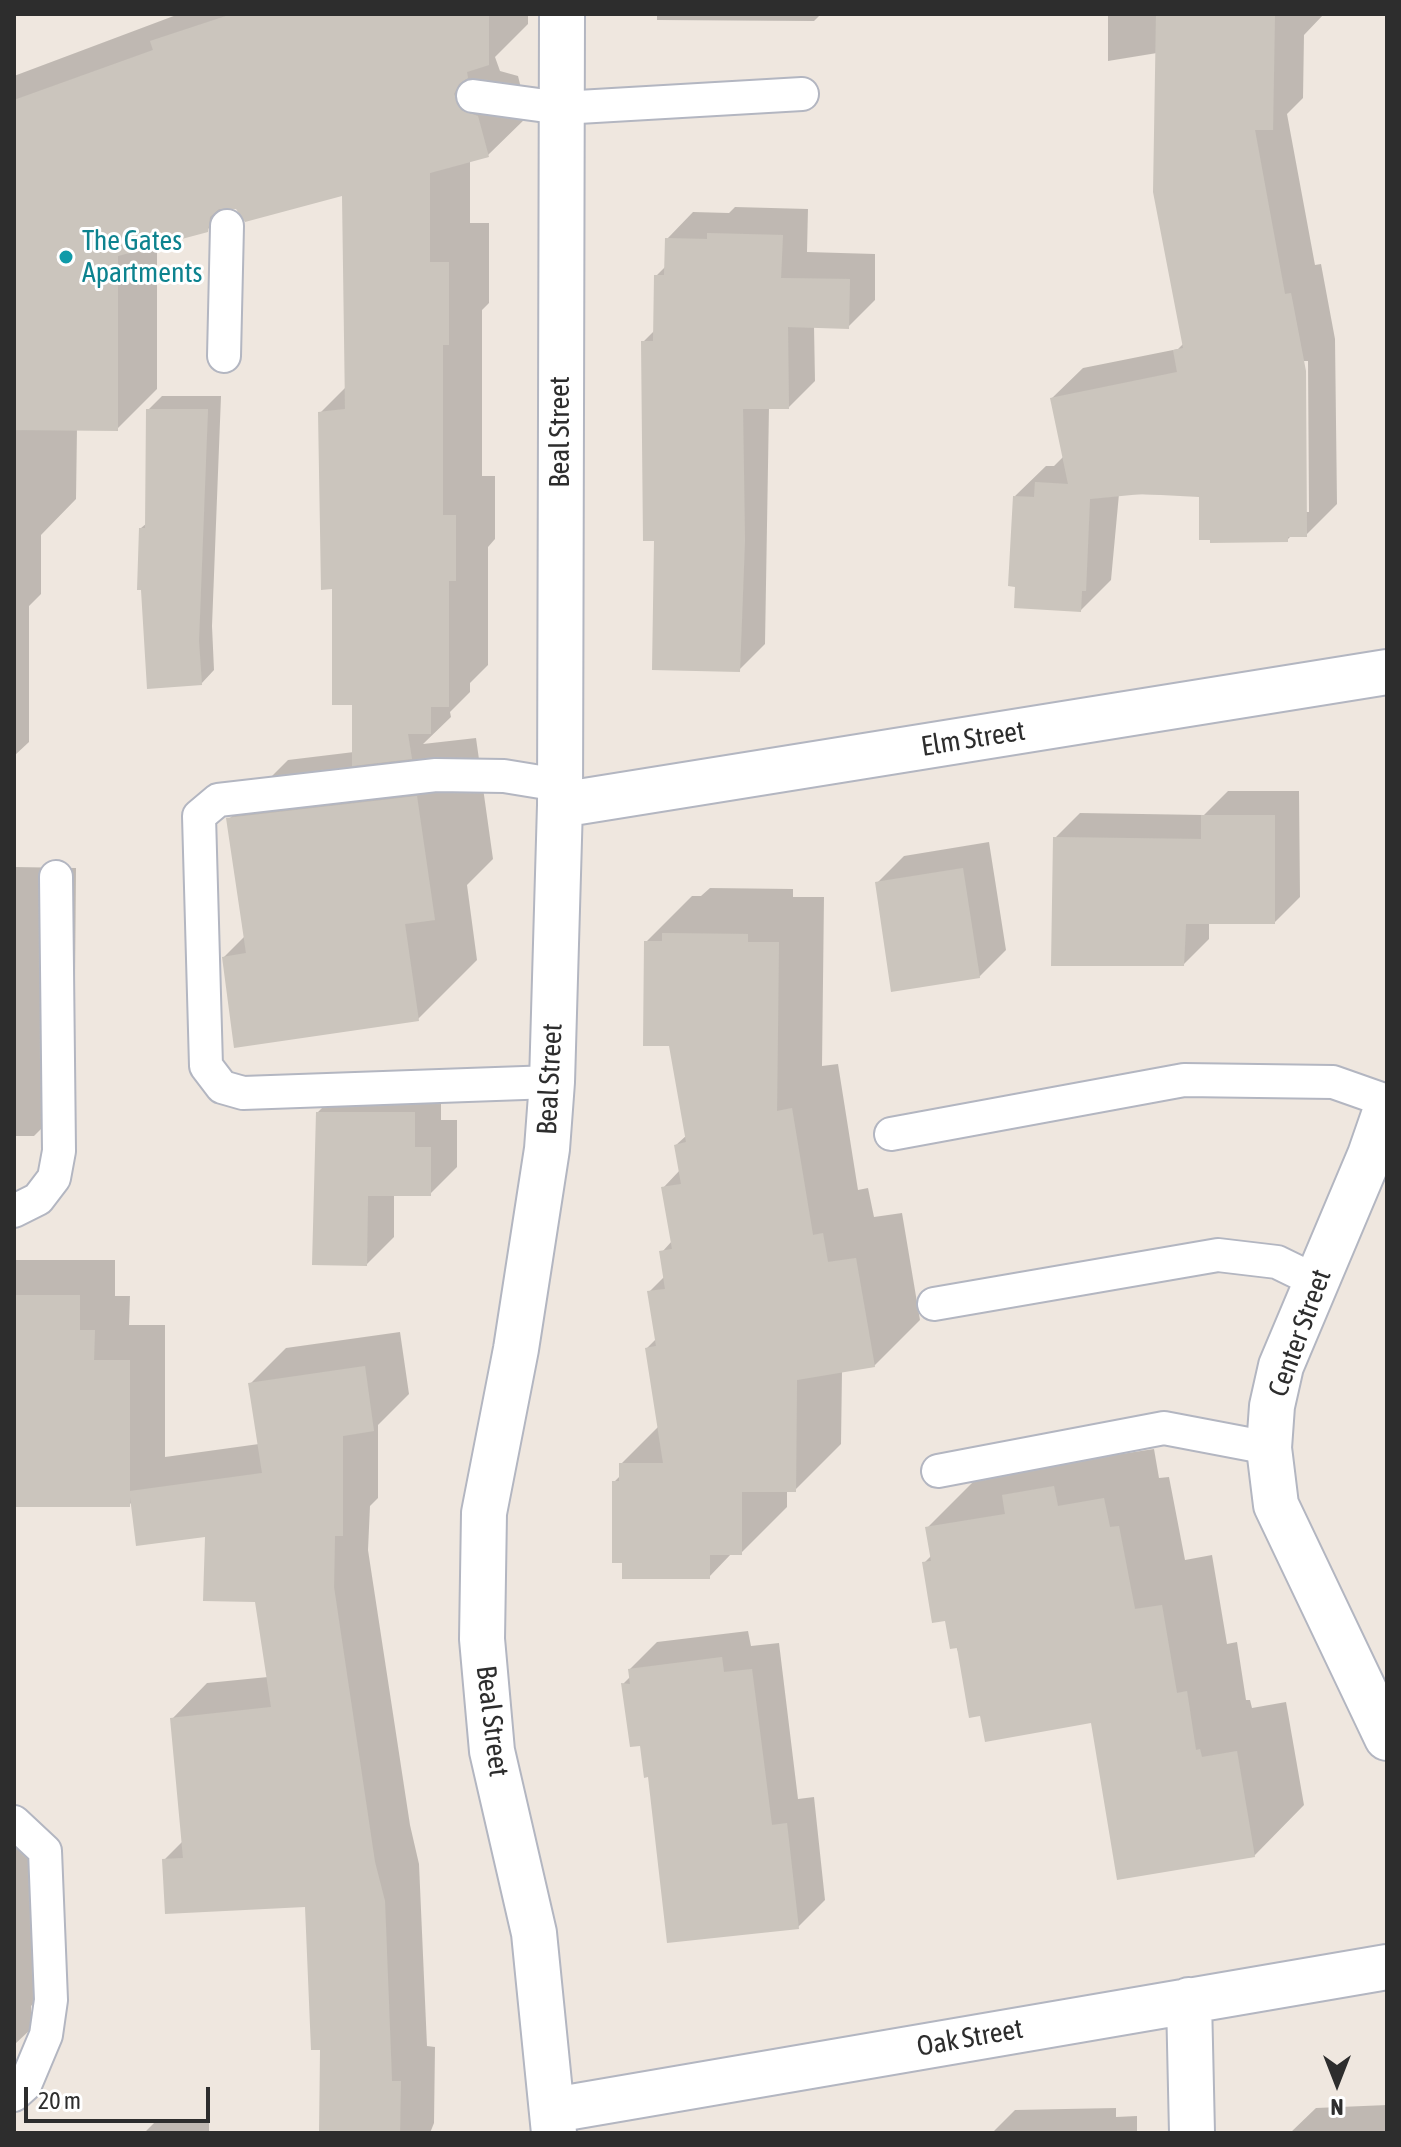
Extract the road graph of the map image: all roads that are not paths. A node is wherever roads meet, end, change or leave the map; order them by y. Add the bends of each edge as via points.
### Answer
1 (562, 14) edge
2 (802, 94) dead end
3 (473, 96) dead end
4 (561, 108) junction
5 (227, 226) dead end
6 (224, 356) dead end
7 (1387, 672) edge
8 (559, 795) junction
9 (56, 877) dead end
10 (552, 1082) junction
11 (1387, 1103) edge
12 (891, 1134) dead end
13 (14, 1211) edge
14 (1318, 1282) junction
15 (934, 1304) dead end
16 (1269, 1448) junction
17 (938, 1471) dead end
18 (1387, 1738) edge
19 (14, 1822) edge
20 (1387, 1967) edge
21 (1189, 2000) junction
22 (14, 2095) edge
23 (554, 2122) edge
24 (1192, 2133) edge

1 - 4 street, Beal Street
2 - 4 lane
3 - 4 lane
4 - 8 street, Beal Street
5 - 6 lane
7 - 8 street, Elm Street
8 - 10 street, Beal Street
8 - 10 lane via 504,776 436,775 218,800 199,816 206,1066 222,1087 243,1093
9 - 13 lane via 59,1151 54,1178 38,1199
10 - 23 street, Beal Street via 516,1349 484,1513 482,1639 492,1751 534,1933
11 - 12 lane via 1333,1082 1184,1080
11 - 14 street, Center Street
14 - 15 lane via 1269,1260 1218,1255
14 - 16 street, Center Street via 1281,1366
16 - 17 lane via 1164,1428
16 - 18 street, Center Street via 1276,1505
19 - 22 lane via 45,1851 51,2000 46,2035 25,2085
20 - 21 street, Oak Street
21 - 23 street, Oak Street
21 - 24 street

